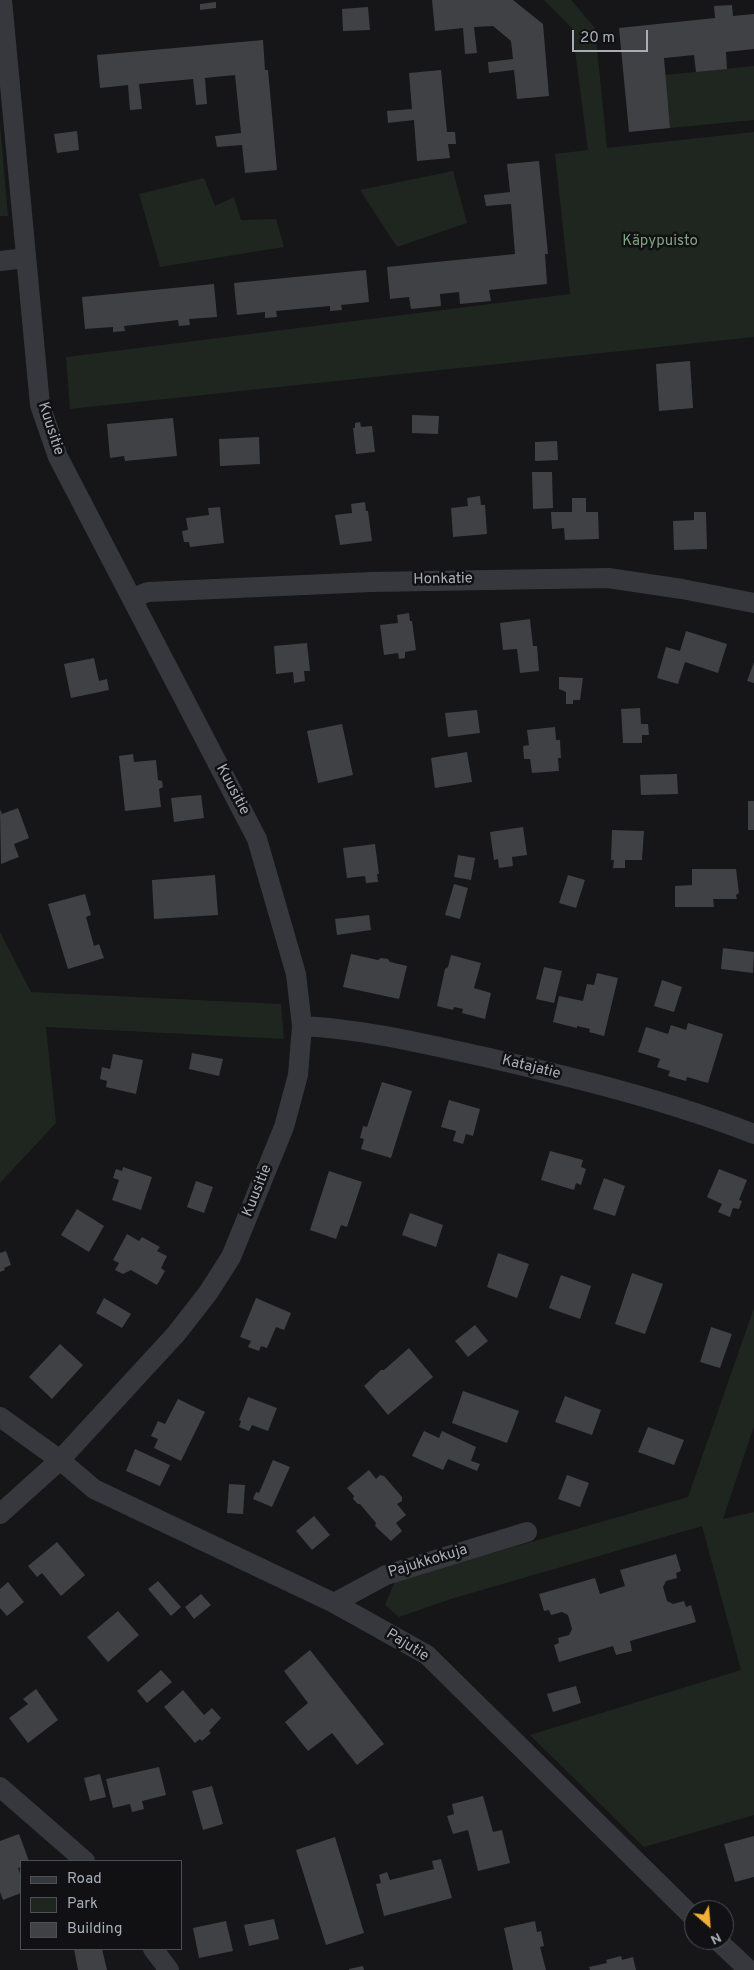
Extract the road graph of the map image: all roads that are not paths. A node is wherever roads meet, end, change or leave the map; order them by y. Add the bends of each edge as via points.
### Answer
1 (2, 0) edge
2 (26, 258) junction
3 (0, 261) edge
4 (132, 598) junction
5 (754, 603) edge
6 (302, 1026) junction
7 (754, 1134) edge
8 (0, 1417) edge
9 (60, 1460) junction
10 (0, 1514) edge
11 (527, 1532) dead end
12 (334, 1603) junction
13 (0, 1786) edge
14 (84, 1860) edge
15 (684, 1908) edge
16 (154, 1950) edge
17 (727, 1950) edge
18 (169, 1970) edge
19 (748, 1970) edge

1 - 2 street, Kuusitie
2 - 3 street
2 - 4 street, Kuusitie via 40,405 58,457
4 - 5 street, Honkatie via 148,592 336,583 608,578
4 - 6 street, Kuusitie via 257,838 296,974
6 - 7 street, Katajatie via 416,1042 514,1064 645,1096
6 - 9 street, Kuusitie via 298,1076 284,1127 231,1257 176,1334
8 - 9 street, Pajutie
9 - 10 street, Kuusitie
9 - 12 street, Pajutie via 94,1489
11 - 12 street, Pajukkokuja via 386,1574
12 - 15 street, Pajutie via 426,1656
13 - 14 street
16 - 18 street
17 - 19 street

